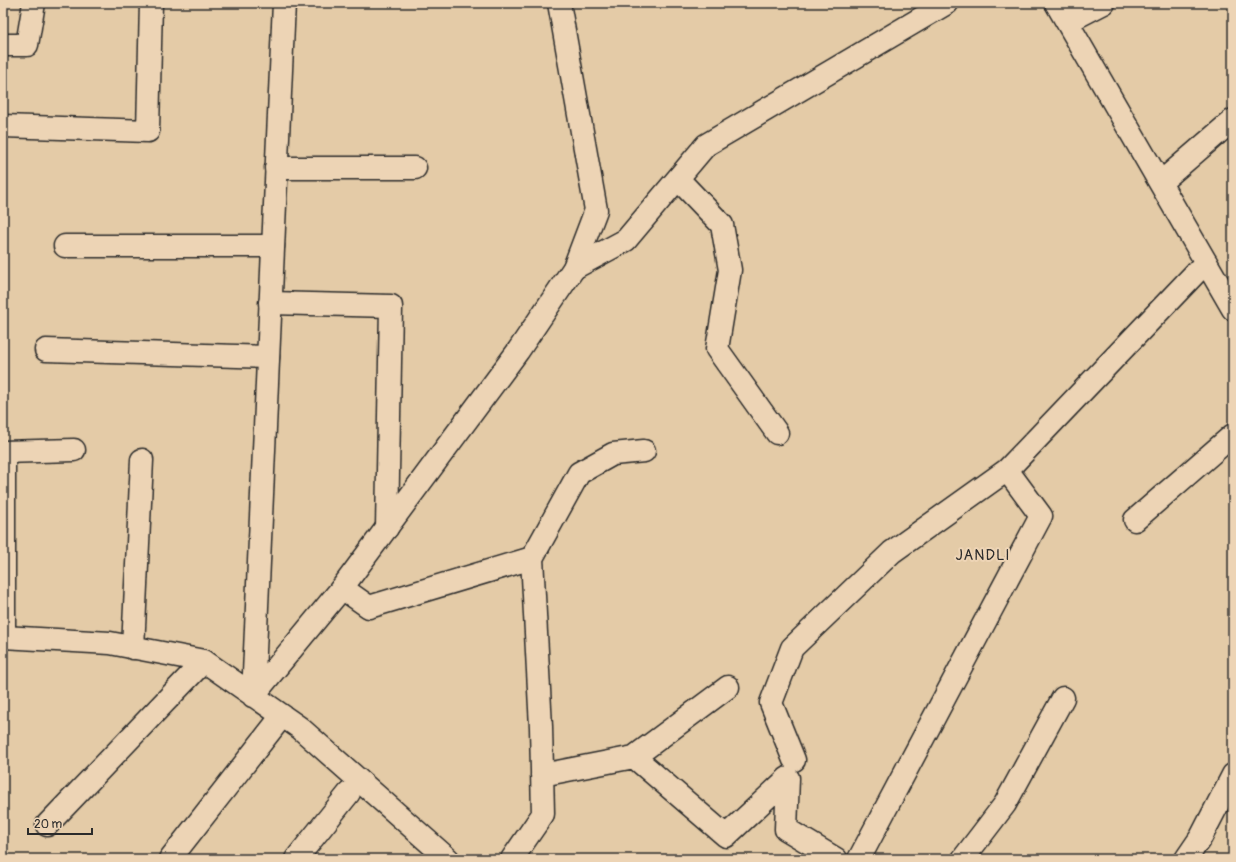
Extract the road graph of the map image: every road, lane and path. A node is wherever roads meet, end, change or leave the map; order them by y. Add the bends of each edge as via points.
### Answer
1 (34, 3) edge
2 (151, 3) edge
3 (284, 3) edge
4 (559, 3) edge
5 (947, 3) edge
6 (1056, 3) edge
7 (1104, 3) edge
8 (1067, 22) junction
9 (3, 45) edge
10 (1233, 120) edge
11 (3, 126) edge
12 (276, 168) junction
13 (415, 168) dead end
14 (678, 178) junction
15 (1160, 183) junction
16 (65, 246) dead end
17 (273, 246) junction
18 (1206, 262) junction
19 (574, 268) junction
20 (270, 303) junction
21 (1233, 309) edge
22 (46, 350) dead end
23 (268, 357) junction
24 (777, 432) dead end
25 (1233, 435) edge
26 (74, 450) dead end
27 (644, 451) dead end
28 (4, 452) edge
29 (142, 460) dead end
30 (1007, 470) junction
31 (1135, 520) dead end
32 (386, 528) junction
33 (532, 558) junction
34 (342, 588) junction
35 (4, 637) edge
36 (134, 648) junction
37 (204, 661) junction
38 (728, 686) dead end
39 (253, 696) junction
40 (1063, 698) dead end
41 (282, 716) junction
42 (634, 757) junction
43 (794, 760) dead end
44 (542, 775) junction
45 (1233, 775) edge
46 (349, 793) dead end
47 (47, 825) dead end
48 (170, 859) edge
49 (296, 859) edge
50 (448, 859) edge
51 (512, 859) edge
52 (836, 859) edge
53 (860, 859) edge
54 (963, 859) edge
55 (1186, 859) edge

1 - 9 street via 27,45
2 - 11 street via 148,131
3 - 12 street
4 - 19 street via 596,210
5 - 14 street via 706,145
6 - 8 street
7 - 8 street
8 - 15 street
10 - 15 street
12 - 13 street
12 - 17 street
14 - 19 street via 626,240
14 - 24 street via 722,225 730,270 717,349
15 - 18 street
16 - 17 street
17 - 20 street
18 - 21 street
18 - 30 street
19 - 32 street via 518,351
20 - 23 street
20 - 32 street via 391,306
22 - 23 street
23 - 39 street
25 - 31 street
26 - 28 street
27 - 33 street via 613,454 579,473
28 - 35 street
29 - 36 street
30 - 43 street via 892,552 792,648 771,703
30 - 53 street via 1041,516
32 - 34 street
33 - 34 street via 369,607
33 - 44 street
34 - 39 street
35 - 36 street via 110,643
36 - 37 street
37 - 39 street
37 - 47 street
38 - 42 street
39 - 41 street
40 - 54 street via 1006,804
41 - 48 street
41 - 50 street via 300,728
42 - 44 street
42 - 52 street via 726,836 788,778 786,829
44 - 51 street via 543,814
45 - 55 street via 1201,837
46 - 49 street

